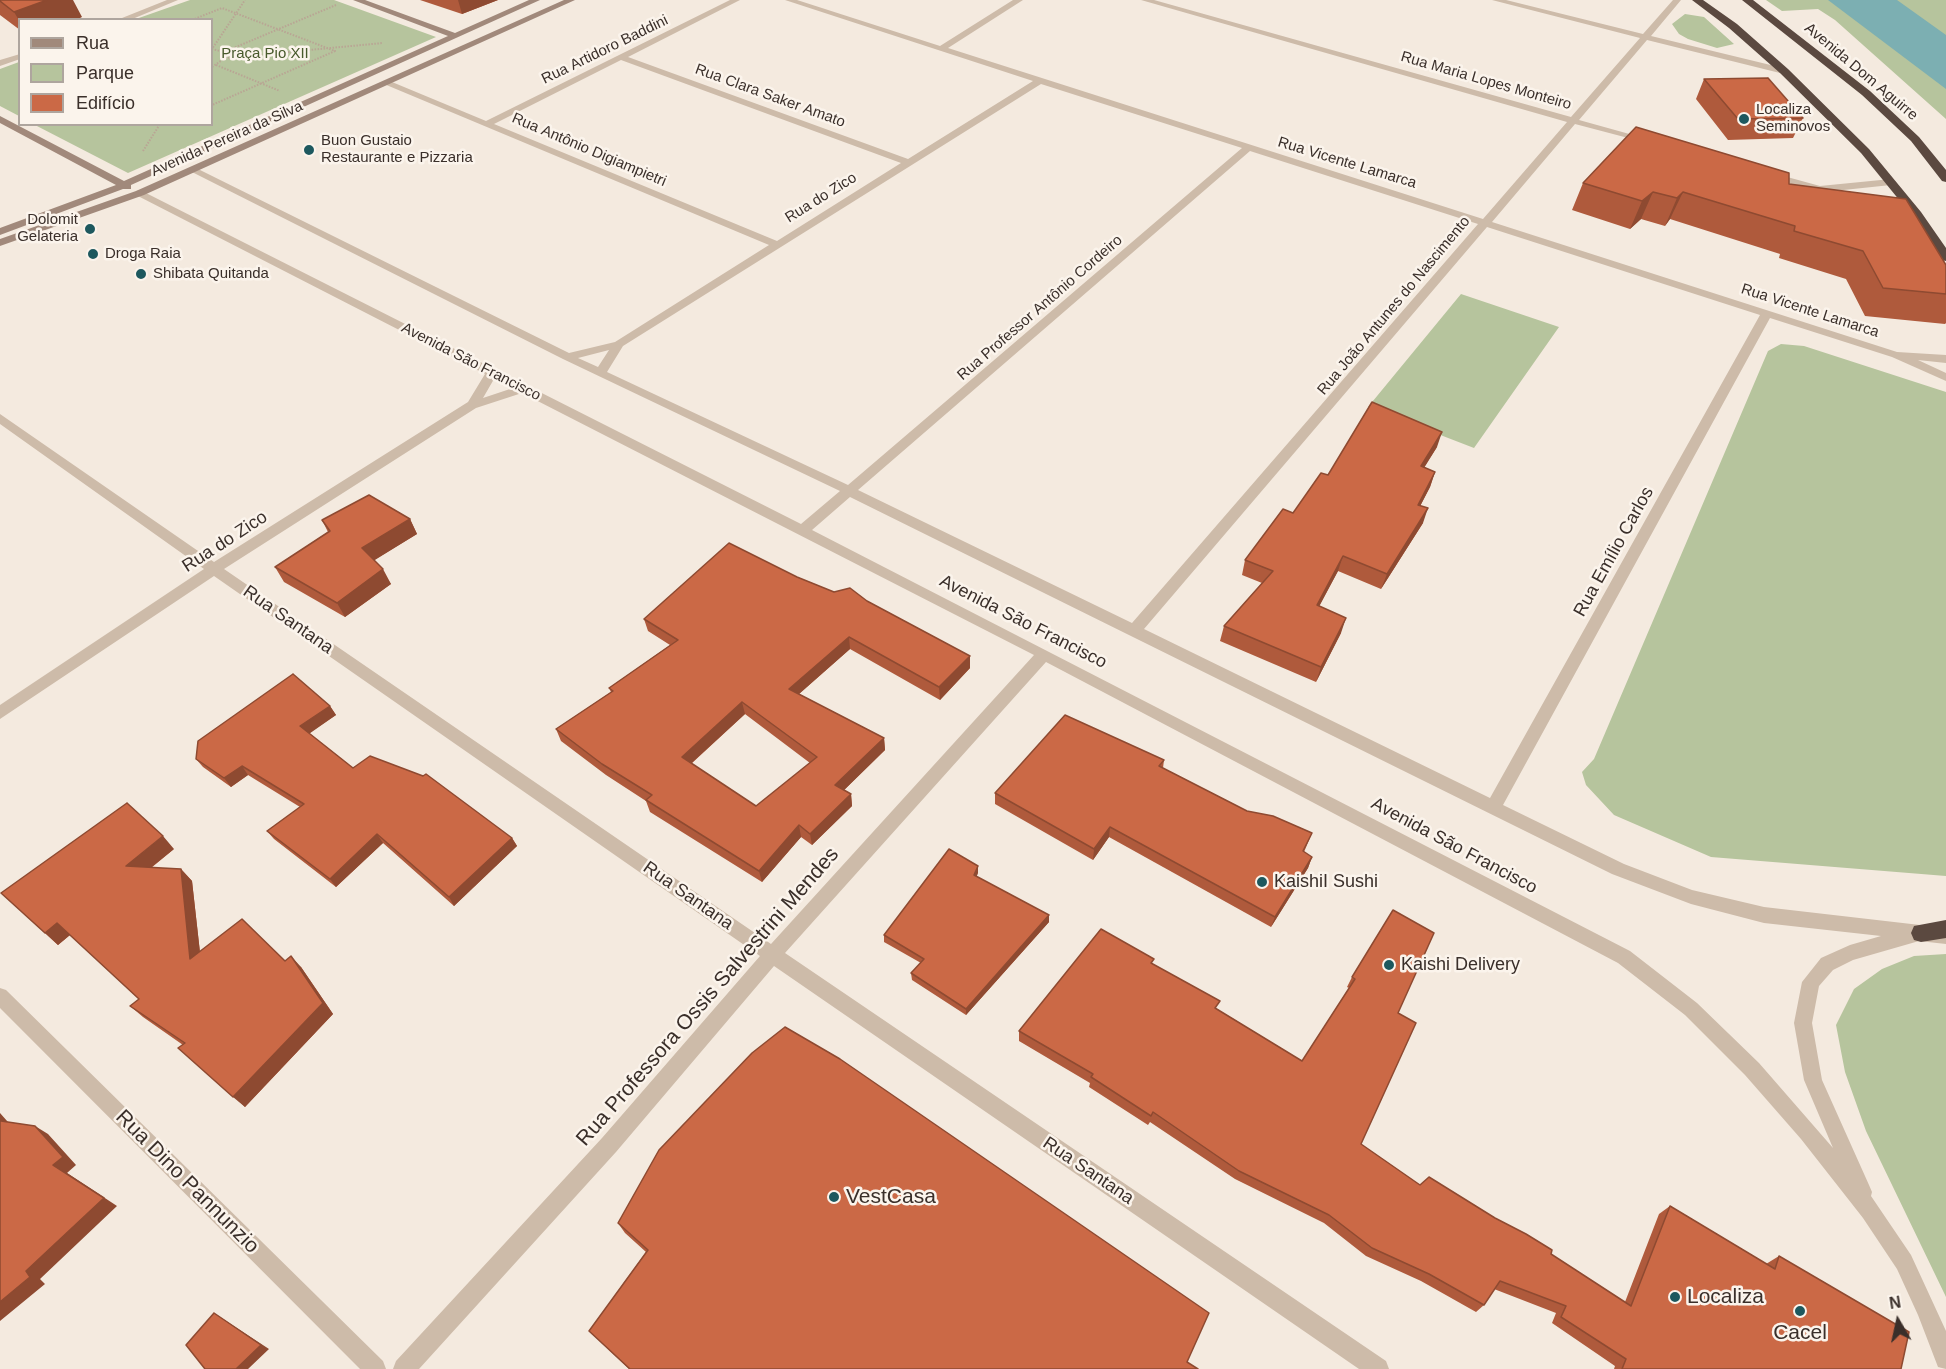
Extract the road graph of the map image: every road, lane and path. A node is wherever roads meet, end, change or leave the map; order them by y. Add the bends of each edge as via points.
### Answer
1 (174, 0) edge
2 (245, 0) edge
3 (357, 0) edge
4 (536, 0) edge
5 (571, 0) edge
6 (736, 0) edge
7 (789, 0) edge
8 (1019, 0) edge
9 (1145, 0) edge
10 (1496, 0) edge
11 (1677, 0) edge
12 (1697, 0) edge
13 (1747, 0) edge
14 (337, 4) dead end
15 (236, 13) junction
16 (126, 18) edge
17 (197, 18) edge
18 (278, 29) junction
19 (455, 36) junction
20 (1646, 36) junction
21 (392, 42) dead end
22 (213, 48) edge
23 (327, 48) junction
24 (213, 49) edge
25 (941, 49) junction
26 (461, 50) junction
27 (224, 52) junction
28 (18, 57) edge
29 (620, 57) junction
30 (225, 58) junction
31 (0, 63) edge
32 (216, 65) junction
33 (213, 66) edge
34 (1784, 71) junction
35 (1041, 80) junction
36 (261, 83) junction
37 (389, 84) junction
38 (309, 102) junction
39 (213, 105) edge
40 (0, 119) edge
41 (1572, 121) junction
42 (486, 124) junction
43 (1653, 143) edge
44 (1249, 147) junction
45 (909, 163) junction
46 (193, 170) junction
47 (1764, 174) edge
48 (1946, 178) edge
49 (1891, 182) junction
50 (122, 184) junction
51 (1820, 189) junction
52 (140, 193) junction
53 (1854, 198) edge
54 (1899, 211) edge
55 (1917, 215) junction
56 (1486, 222) junction
57 (0, 232) edge
58 (0, 243) edge
59 (778, 245) junction
60 (1946, 257) edge
61 (1767, 313) junction
62 (619, 344) junction
63 (1896, 355) junction
64 (567, 357) junction
65 (1946, 359) edge
66 (492, 372) junction
67 (600, 373) junction
68 (1946, 377) edge
69 (523, 388) junction
70 (472, 405) junction
71 (0, 418) edge
72 (850, 491) junction
73 (803, 530) junction
74 (214, 569) junction
75 (1134, 632) junction
76 (1044, 654) junction
77 (0, 713) edge
78 (1493, 807) junction
79 (1946, 929) edge
80 (1921, 933) junction
81 (1946, 936) edge
82 (773, 955) junction
83 (0, 996) edge
84 (1870, 1211) junction
85 (1946, 1359) edge
86 (375, 1369) edge
87 (404, 1369) edge
88 (1378, 1369) edge

1 - 16 street
2 - 15 path
3 - 19 main road
4 - 19 main road, Avenida Pereira da Silva
5 - 26 main road, Avenida Pereira da Silva
6 - 29 street, Rua Artidoro Baddini
7 - 25 street, Rua Vicente Lamarca
8 - 25 street
9 - 41 street, Rua Maria Lopes Monteiro
10 - 20 street
11 - 20 street, Rua João Antunes do Nascimento
12 - 34 highway
13 - 48 highway, Avenida Dom Aguirre via 1866,93 1915,139
14 - 18 path
15 - 17 path via 222,8
15 - 18 path
15 - 22 path
18 - 23 path
18 - 27 path
19 - 26 main road
19 - 38 main road, Avenida Pereira da Silva
20 - 34 street
20 - 41 street, Rua João Antunes do Nascimento
21 - 23 path
23 - 30 path
23 - 36 path via 335,51
24 - 27 path
25 - 35 street, Rua Vicente Lamarca
26 - 37 main road, Avenida Pereira da Silva
27 - 30 path
28 - 31 street
29 - 42 street, Rua Artidoro Baddini
29 - 45 street, Rua Clara Saker Amato
30 - 32 path
32 - 33 path
32 - 36 path
34 - 49 highway
35 - 44 street, Rua Vicente Lamarca
35 - 45 street, Rua do Zico
36 - 38 path
36 - 39 path
37 - 42 street, Rua Antônio Digiampietri
37 - 46 main road, Avenida Pereira da Silva
38 - 50 main road, Avenida Pereira da Silva
40 - 50 main road
41 - 43 street, Rua Maria Lopes Monteiro
41 - 56 street, Rua João Antunes do Nascimento
42 - 59 street, Rua Antônio Digiampietri
44 - 56 street, Rua Vicente Lamarca
44 - 72 street, Rua Professor Antônio Cordeiro
45 - 59 street, Rua do Zico
46 - 52 main road, Avenida Pereira da Silva
46 - 64 street
47 - 51 street
49 - 51 street
49 - 55 highway
50 - 52 main road
50 - 57 main road, Avenida Pereira da Silva
51 - 53 street
52 - 58 main road, Avenida Pereira da Silva
52 - 66 street, Avenida São Francisco
54 - 55 street
55 - 60 highway
56 - 61 street, Rua Vicente Lamarca
56 - 75 street, Rua João Antunes do Nascimento
59 - 62 street, Rua do Zico
61 - 63 street, Rua Vicente Lamarca
61 - 78 street, Rua Emílio Carlos
62 - 64 street, Rua do Zico
62 - 67 street, Rua do Zico
63 - 65 street, Rua Vicente Lamarca
63 - 68 street, Rua Vicente Lamarca
64 - 67 street
66 - 69 street, Avenida São Francisco
66 - 70 street, Rua do Zico
67 - 72 street
69 - 70 street, Rua do Zico
69 - 73 street, Avenida São Francisco
70 - 74 street, Rua do Zico
71 - 74 street, Rua Santana
72 - 73 street
72 - 75 street
73 - 76 street, Avenida São Francisco
74 - 77 street, Rua do Zico
74 - 82 street, Rua Santana
75 - 78 street
76 - 82 street, Rua Professora Ossis Salvestrini Mendes
76 - 84 street, Avenida São Francisco via 1624,957 1691,1009 1752,1069
78 - 80 street via 1618,869 1691,897 1764,915
79 - 80 highway
80 - 81 street
80 - 84 street via 1850,953 1827,964 1811,982 1803,1023 1813,1080
82 - 87 street, Rua Professora Ossis Salvestrini Mendes via 609,1145
82 - 88 street, Rua Santana
83 - 86 street, Rua Dino Pannunzio
84 - 85 street, Avenida São Francisco via 1904,1262

